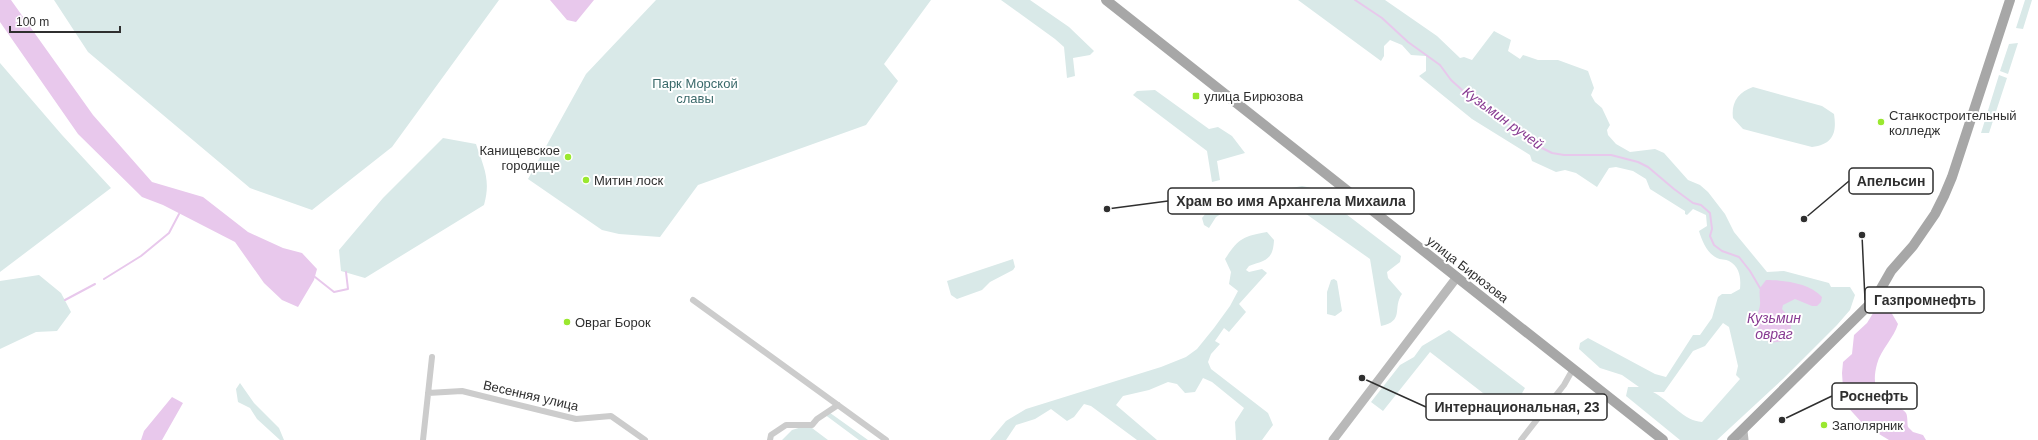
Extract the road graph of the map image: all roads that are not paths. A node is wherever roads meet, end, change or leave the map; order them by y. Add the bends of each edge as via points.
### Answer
1 (1106, 0) edge
2 (2010, 0) edge
3 (1457, 277) junction
4 (693, 300) dead end
5 (432, 356) dead end
6 (1573, 369) junction
7 (428, 393) junction
8 (838, 404) junction
9 (1743, 435) edge
10 (423, 440) edge
11 (645, 440) edge
12 (770, 440) edge
13 (886, 440) edge
14 (1334, 440) edge
15 (1521, 440) edge
16 (1663, 440) edge
17 (1732, 440) edge

1 - 3 main road, улица Бирюзова
2 - 9 main road via 1952,177 1935,214 1892,271 1875,299
3 - 6 main road, улица Бирюзова
3 - 14 main road
4 - 8 street
5 - 7 street
6 - 15 street via 1564,385
6 - 16 main road, улица Бирюзова
7 - 10 street
7 - 11 street, Весенняя улица via 462,391 576,418 611,416
8 - 12 street via 812,425 786,425 771,435
8 - 13 street
9 - 17 main road

